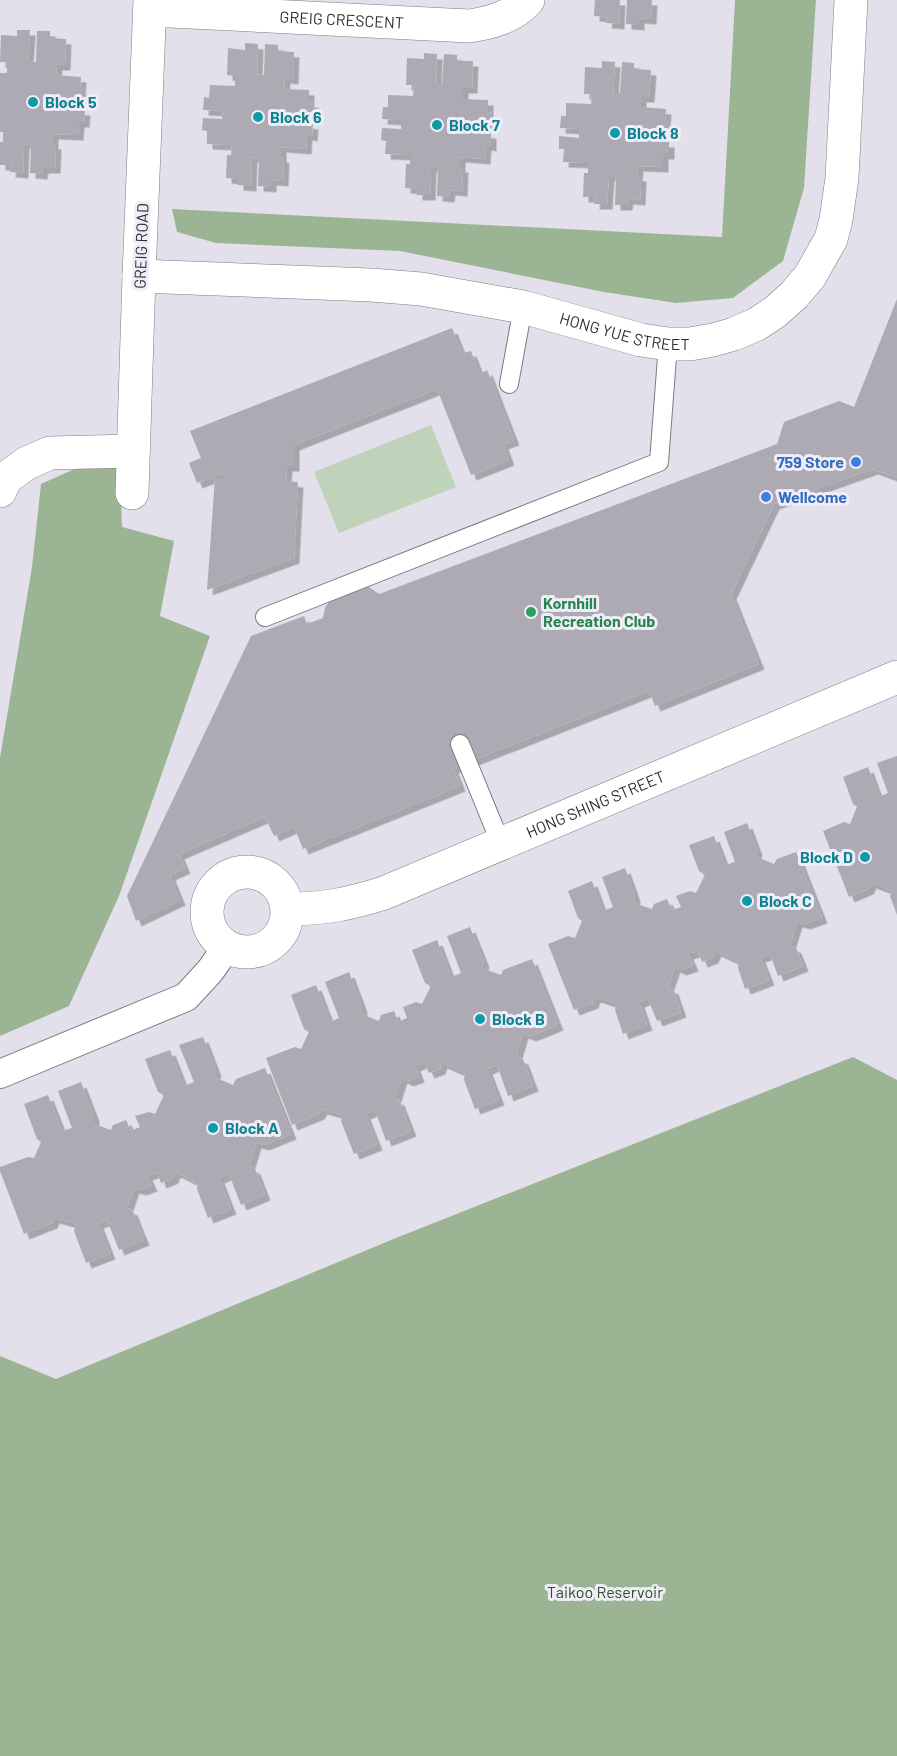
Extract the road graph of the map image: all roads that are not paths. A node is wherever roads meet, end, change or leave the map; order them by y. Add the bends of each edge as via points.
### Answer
1 (528, 0) edge
2 (851, 0) edge
3 (150, 5) edge
4 (139, 276) junction
5 (523, 307) junction
6 (668, 344) junction
7 (509, 384) dead end
8 (134, 451) junction
9 (0, 491) edge
10 (132, 493) dead end
11 (265, 617) dead end
12 (897, 677) edge
13 (460, 744) dead end
14 (501, 844) junction
15 (288, 909) junction
16 (227, 946) junction
17 (0, 1074) edge

1 - 3 street, GREIG CRESCENT via 499,20 469,26
2 - 6 street, HONG YUE STREET via 840,202 823,255 794,295 757,324 713,340
3 - 4 street, GREIG ROAD
4 - 5 street, HONG YUE STREET via 381,285
4 - 8 street, GREIG ROAD
5 - 6 street, HONG YUE STREET
5 - 7 lane
6 - 11 lane via 659,462
8 - 9 street via 50,453 6,478
8 - 10 street, GREIG ROAD
12 - 14 street, HONG SHING STREET
13 - 14 lane
14 - 15 street, HONG SHING STREET via 353,903
15 - 16 street via 282,933 263,949 238,951
15 - 16 street via 277,884 266,876 252,872 226,878 209,898 207,912 216,938
16 - 17 street via 186,997

